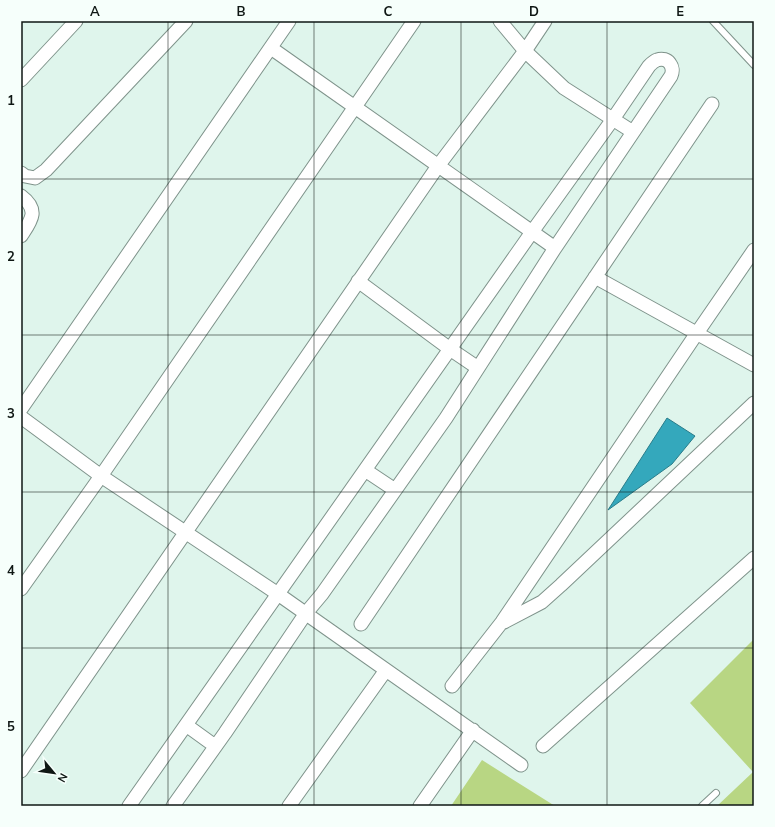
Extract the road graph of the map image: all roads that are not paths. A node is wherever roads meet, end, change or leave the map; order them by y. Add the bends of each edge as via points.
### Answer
1 (76, 21) edge
2 (186, 21) edge
3 (289, 21) edge
4 (414, 21) edge
5 (500, 21) edge
6 (545, 21) edge
7 (713, 21) edge
8 (271, 48) junction
9 (525, 51) junction
10 (754, 65) edge
11 (21, 80) edge
12 (712, 104) dead end
13 (355, 107) junction
14 (613, 119) junction
15 (633, 132) junction
16 (438, 166) junction
17 (21, 173) edge
18 (21, 196) edge
19 (532, 232) junction
20 (21, 236) edge
21 (555, 248) junction
22 (754, 250) edge
23 (595, 277) junction
24 (358, 281) junction
25 (697, 333) junction
26 (450, 349) junction
27 (754, 365) edge
28 (478, 368) junction
29 (754, 403) edge
30 (21, 409) edge
31 (21, 417) edge
32 (365, 470) junction
33 (101, 476) junction
34 (395, 490) junction
35 (185, 532) junction
36 (754, 558) edge
37 (21, 589) edge
38 (278, 594) junction
39 (306, 613) junction
40 (502, 622) junction
41 (361, 624) dead end
42 (386, 670) junction
43 (452, 686) dead end
44 (186, 725) junction
45 (473, 730) junction
46 (215, 746) junction
47 (543, 746) dead end
48 (521, 765) dead end
49 (21, 770) edge
50 (716, 793) dead end
51 (129, 806) edge
52 (173, 806) edge
53 (289, 806) edge
54 (420, 806) edge
55 (702, 806) edge

1 - 11 street
2 - 17 street via 46,170 35,178
3 - 8 street
4 - 13 street
5 - 9 street
6 - 9 street
7 - 10 lane
8 - 13 street
8 - 30 street
9 - 14 street via 564,88
9 - 16 street
12 - 23 street
13 - 16 street
13 - 33 street
14 - 15 street
14 - 15 street via 649,66 661,59 670,63 673,72 671,76
14 - 19 street
15 - 21 street
16 - 19 street
16 - 24 street
18 - 20 street via 31,207 32,216
19 - 21 street
19 - 26 street
21 - 28 street
22 - 25 street
23 - 25 street
23 - 41 street
24 - 26 street
24 - 35 street
25 - 27 street
25 - 40 street
26 - 28 street
26 - 32 street
28 - 34 street
29 - 40 street via 561,586 542,602
31 - 33 street
32 - 34 street
32 - 38 street
33 - 35 street
33 - 37 street
34 - 39 street
35 - 38 street
35 - 49 street
36 - 47 street
38 - 39 street
38 - 44 street
39 - 42 street
39 - 46 street
40 - 43 street
42 - 45 street
42 - 53 street
44 - 46 street
44 - 51 street
45 - 48 street
45 - 54 street
46 - 52 street
50 - 55 lane

